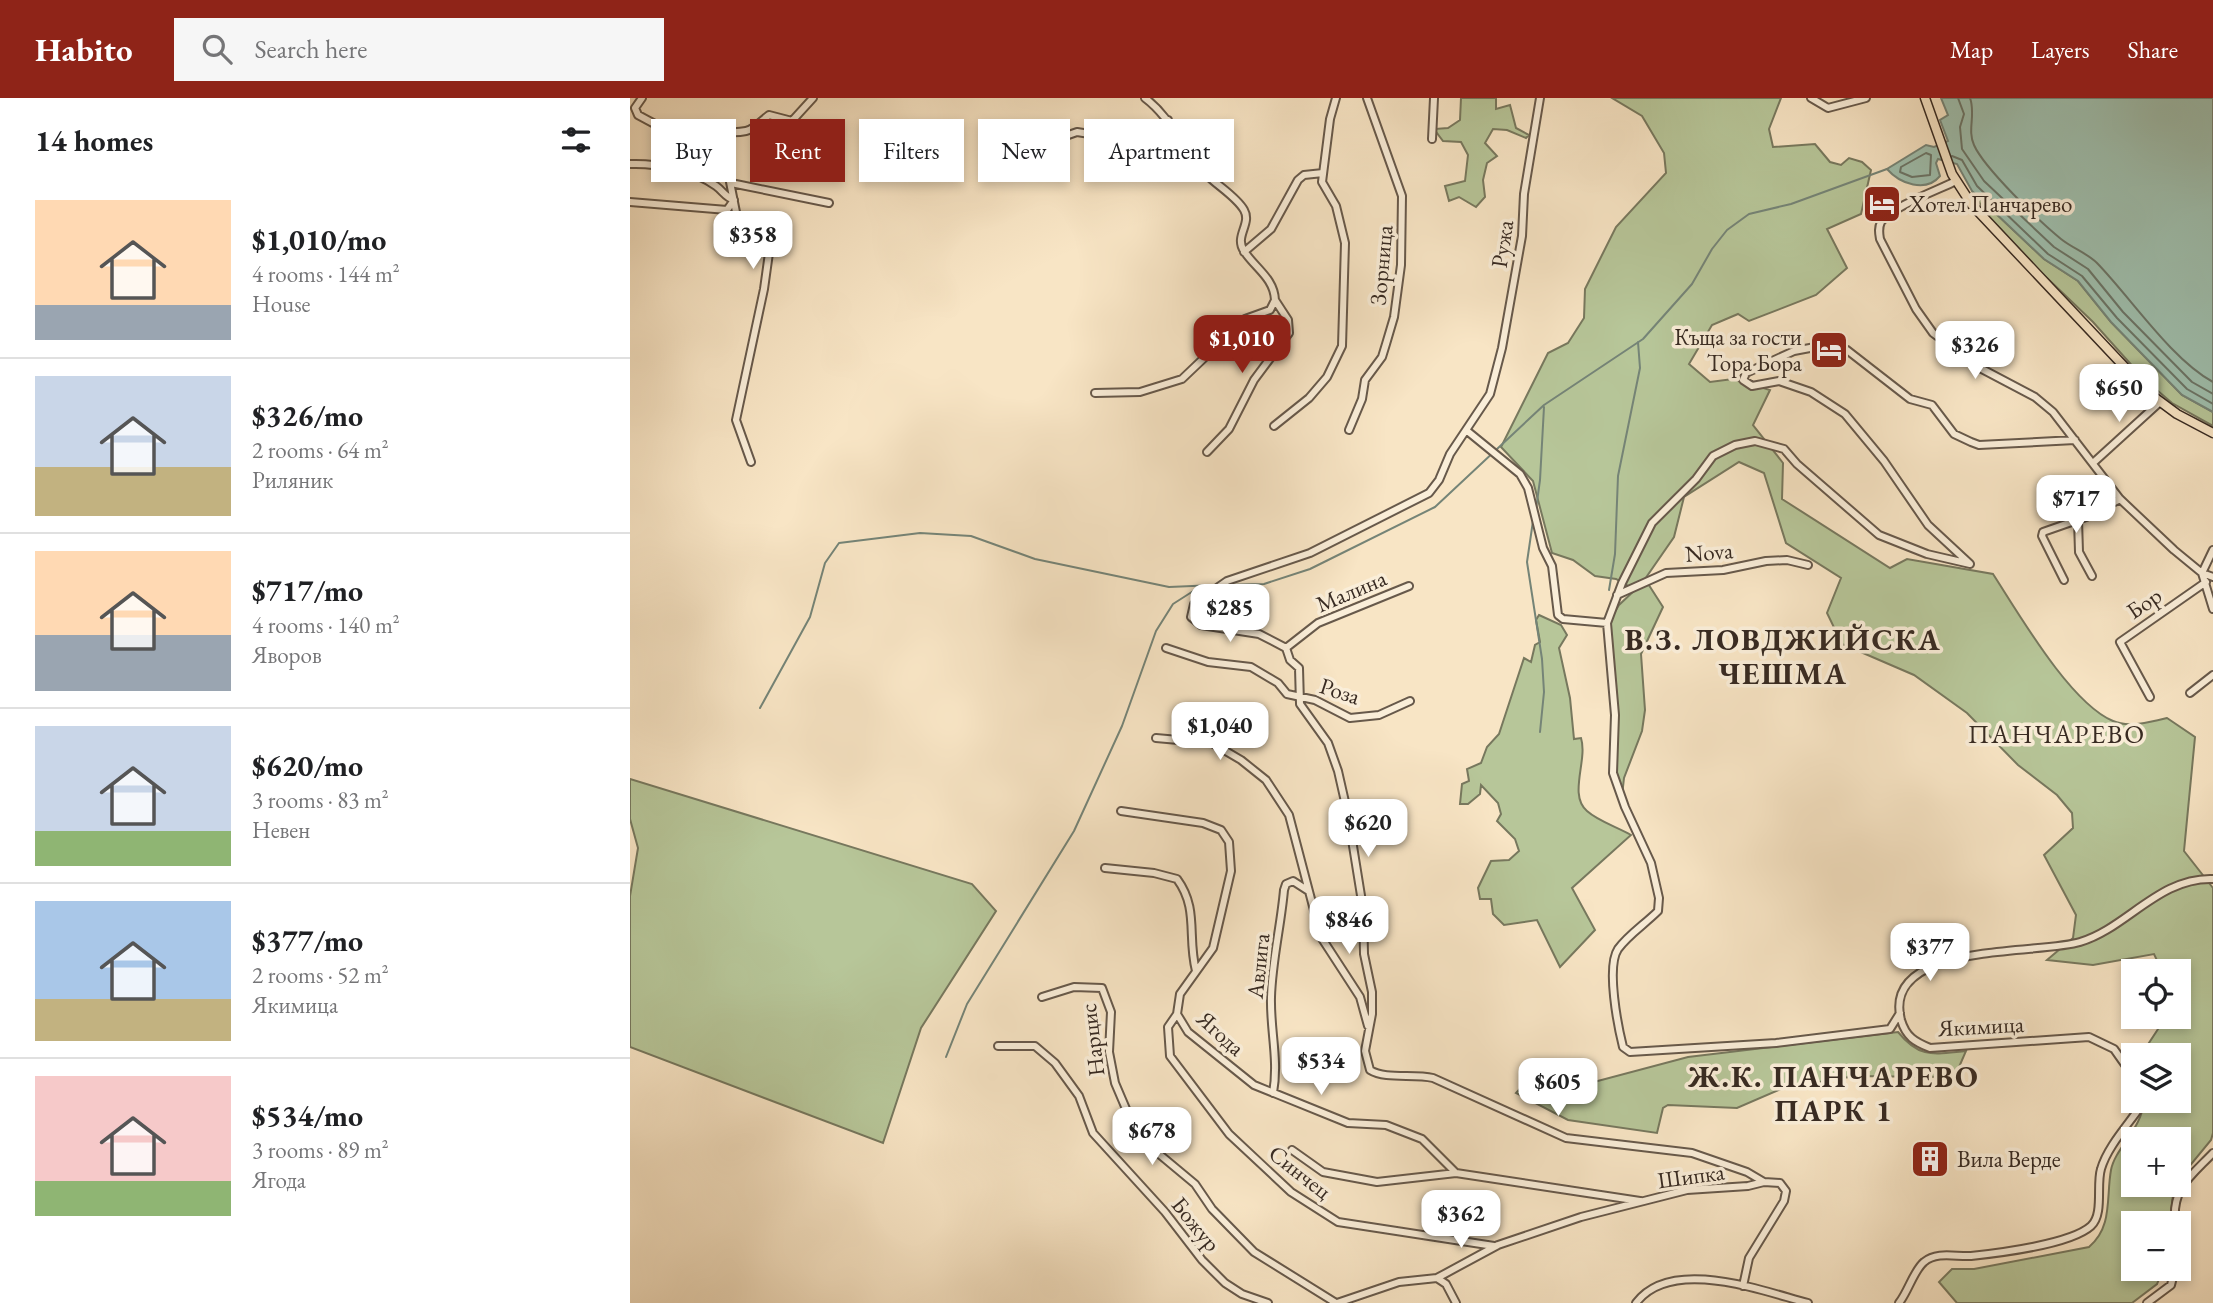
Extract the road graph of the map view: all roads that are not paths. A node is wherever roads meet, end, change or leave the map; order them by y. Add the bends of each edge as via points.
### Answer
1 (642, 98) edge
2 (813, 98) edge
3 (1145, 98) edge
4 (1336, 98) edge
5 (1367, 98) edge
6 (1434, 98) edge
7 (1540, 98) edge
8 (1811, 98) edge
9 (1866, 98) edge
10 (1925, 98) edge
11 (1167, 119) edge
12 (651, 121) edge
13 (736, 130) edge
14 (1432, 139) dead end
15 (630, 164) edge
16 (1323, 173) junction
17 (1956, 181) junction
18 (1215, 182) edge
19 (732, 183) joint
20 (734, 200) junction
21 (630, 202) edge
22 (829, 204) dead end
23 (1244, 252) junction
24 (1275, 300) junction
25 (1096, 393) dead end
26 (2160, 402) junction
27 (1274, 426) dead end
28 (1349, 430) dead end
29 (1466, 430) junction
30 (2213, 433) edge
31 (2075, 440) junction
32 (1208, 452) dead end
33 (751, 462) dead end
34 (2093, 463) junction
35 (2120, 499) junction
36 (2078, 520) junction
37 (2213, 550) edge
38 (1808, 565) dead end
39 (2202, 573) junction
40 (2092, 576) dead end
41 (2213, 577) edge
42 (2064, 580) dead end
43 (2206, 582) junction
44 (1409, 586) dead end
45 (1617, 595) junction
46 (2213, 609) edge
47 (1607, 623) junction
48 (1166, 648) dead end
49 (1286, 648) junction
50 (2213, 675) edge
51 (2190, 693) dead end
52 (2150, 697) dead end
53 (1298, 698) junction
54 (1410, 701) dead end
55 (1156, 738) dead end
56 (1121, 811) dead end
57 (1105, 868) dead end
58 (2213, 879) edge
59 (1308, 891) junction
60 (1196, 971) junction
61 (1042, 997) dead end
62 (1900, 1013) junction
63 (1177, 1014) junction
64 (1368, 1026) junction
65 (998, 1046) dead end
66 (2121, 1058) edge
67 (1273, 1093) junction
68 (2136, 1113) edge
69 (1292, 1150) dead end
70 (2213, 1153) edge
71 (1455, 1173) junction
72 (1764, 1182) junction
73 (1642, 1201) junction
74 (2174, 1211) edge
75 (1498, 1245) junction
76 (1437, 1278) junction
77 (2172, 1281) edge
78 (1743, 1286) junction
79 (1268, 1303) edge
80 (1336, 1303) edge
81 (1456, 1303) edge
82 (1636, 1303) edge
83 (1808, 1303) edge
84 (1899, 1303) edge
85 (2147, 1303) edge

1 - 12 street via 635,108
2 - 13 street via 795,120 769,115 747,131
3 - 11 street
4 - 16 street
5 - 28 street, Зорница via 1402,195 1401,264 1394,317 1382,357 1365,380
6 - 14 street
7 - 29 street, Ружа via 1502,348 1490,394
8 - 9 street via 1828,108
10 - 17 main road
15 - 20 street via 657,164 696,177
16 - 23 street via 1298,180 1266,236
16 - 27 street via 1324,188 1336,206 1345,243 1342,346 1309,398
17 - 26 main road via 1991,229
17 - 31 street via 1883,219 1880,239 1933,333 1980,368 2035,397
18 - 23 street via 1244,209 1247,219 1240,240
19 - 20 street
19 - 22 street
20 - 21 street via 727,209
20 - 33 street via 737,218 769,253 736,420
23 - 24 street via 1270,283
24 - 25 street via 1270,310 1245,319 1182,379 1140,392
24 - 32 street via 1288,320 1289,333 1254,380 1229,429
26 - 30 main road
26 - 34 street
29 - 47 street via 1520,474 1528,488 1552,566 1558,615
29 - 49 street, Ружа via 1429,493 1310,553 1227,581 1194,604 1191,617 1201,625 1259,634
31 - 34 street
31 - 45 street via 1979,445 1954,434 1932,405 1910,399 1847,350 1830,344 1794,351 1743,376 1747,385 1779,381 1811,392 1844,414 1884,461 1928,525 1970,561 1967,566 1879,535 1784,449 1750,442 1713,456 1652,523
34 - 35 street
35 - 36 street
35 - 39 street
36 - 40 street via 2079,552
36 - 42 street via 2042,536
37 - 39 street
38 - 45 street, Nova via 1766,561 1723,570 1666,573
39 - 41 street
39 - 43 street
43 - 46 street
43 - 52 street, Бор via 2120,642
44 - 49 street, Малина via 1318,623
45 - 47 street
47 - 62 street via 1615,715 1613,773 1651,863 1658,898 1658,911 1617,951 1614,962 1623,1047 1630,1052 1853,1034 1890,1029
48 - 53 street via 1208,662 1251,667
49 - 53 street via 1299,668
50 - 51 street
53 - 54 street, Роза via 1315,700 1350,718 1379,715
53 - 64 street via 1328,743 1348,815 1371,992 1373,1014
55 - 59 street via 1221,747 1266,780 1289,815
56 - 60 street, Ягода via 1203,823 1221,830 1229,842 1231,871 1222,914 1213,948
57 - 60 street via 1177,879 1191,903 1191,952
58 - 62 street via 2165,891 2080,942 1997,950 1933,966 1908,983 1901,994
59 - 64 street via 1321,937 1360,997
59 - 67 street, Авлига via 1298,883 1286,884 1272,971 1271,1020 1277,1066
60 - 63 street, Ягода via 1180,994
61 - 80 street, Нарцис via 1074,987 1102,988 1111,1012 1111,1068 1118,1096 1135,1130 1195,1184 1212,1209 1254,1252
62 - 66 street, Якимица via 1913,1041 1930,1048 2067,1037 2096,1039 2115,1049
63 - 67 street, Ягода via 1188,1032 1254,1085
63 - 75 street, Синчец via 1168,1027 1170,1056 1229,1134 1291,1192 1338,1222
64 - 72 street via 1366,1063 1373,1073 1420,1074 1566,1138 1692,1153
65 - 79 street, Божур via 1035,1046 1055,1063 1079,1096 1093,1133 1202,1260 1224,1283
67 - 71 street, Ягода via 1348,1123 1386,1125 1422,1139
68 - 84 street via 2102,1163 2093,1224 2069,1237 2020,1248 1935,1256 1922,1263
69 - 71 street via 1323,1172 1377,1182
70 - 74 street via 2178,1190
71 - 73 street
72 - 73 street, Шипка via 1699,1188
72 - 78 street via 1782,1185 1786,1196 1749,1258
73 - 75 street, Шипка
75 - 76 street
76 - 80 street via 1399,1282
76 - 81 street via 1446,1284
77 - 85 street
78 - 82 street via 1718,1280 1680,1280 1657,1285
78 - 83 street

